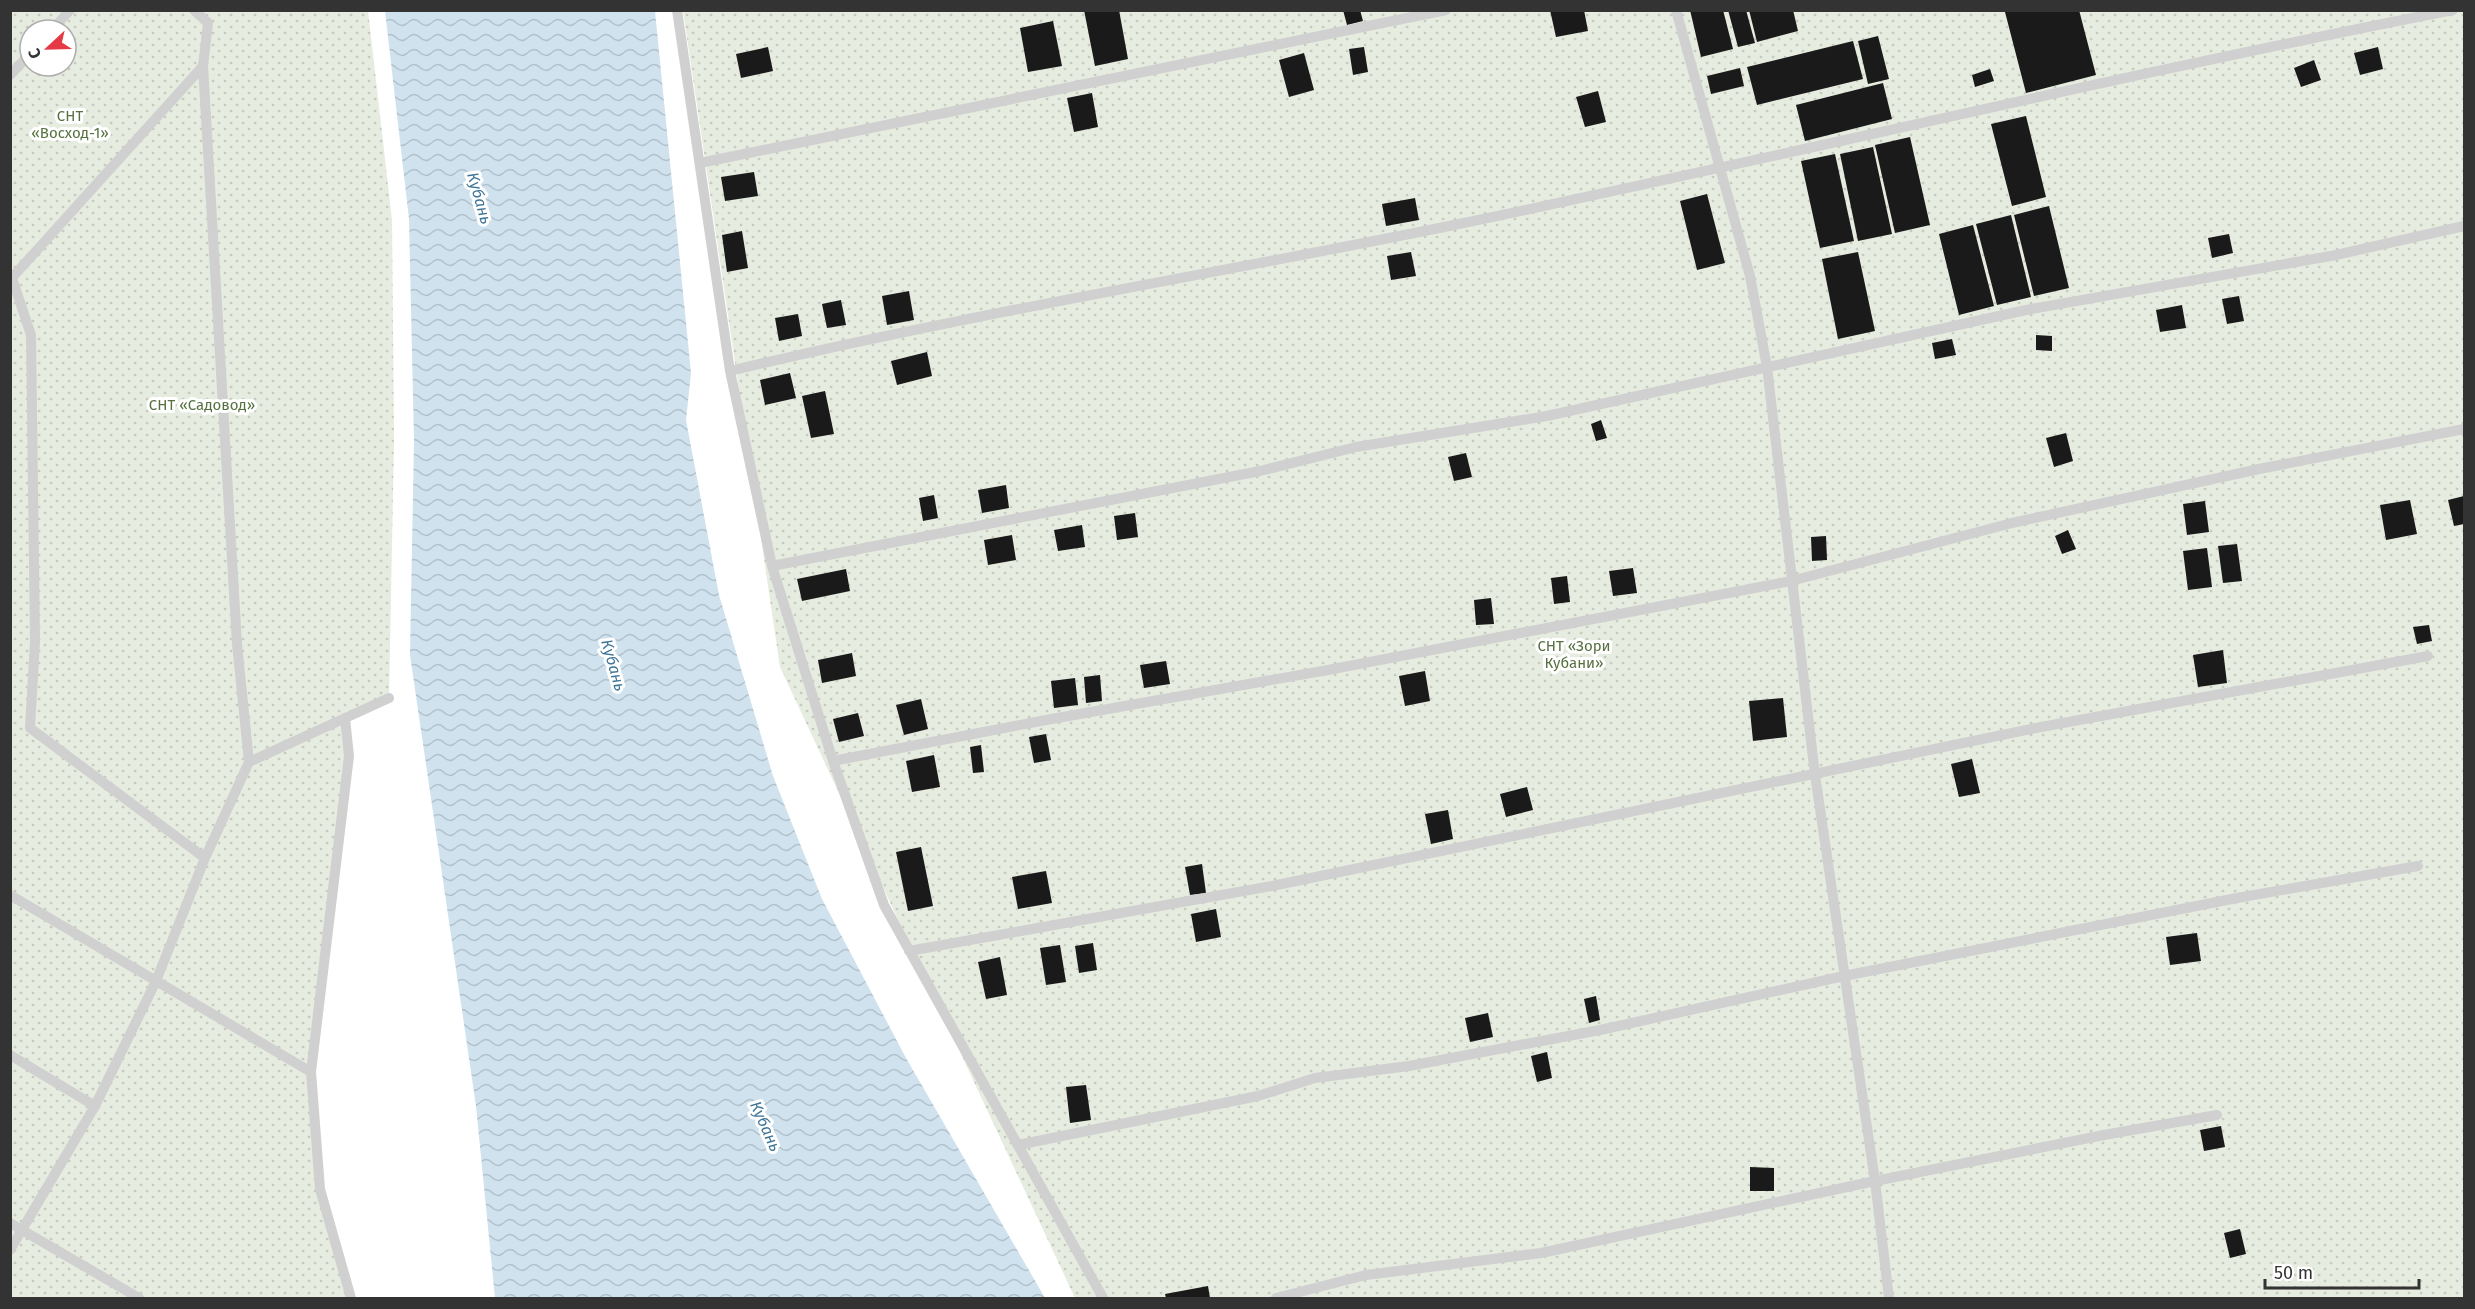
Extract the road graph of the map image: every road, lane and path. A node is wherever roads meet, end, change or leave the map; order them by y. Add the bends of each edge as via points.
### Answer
1 (194, 10) edge
2 (677, 10) edge
3 (1446, 10) edge
4 (1676, 10) edge
5 (2453, 10) edge
6 (202, 66) junction
7 (700, 163) junction
8 (1720, 169) junction
9 (2464, 226) edge
10 (11, 279) edge
11 (1767, 368) junction
12 (730, 371) junction
13 (2464, 429) edge
14 (772, 566) junction
15 (1791, 581) junction
16 (2428, 656) dead end
17 (389, 698) dead end
18 (345, 718) junction
19 (833, 761) junction
20 (249, 762) junction
21 (1815, 775) junction
22 (205, 858) junction
23 (2418, 866) dead end
24 (10, 895) edge
25 (909, 951) junction
26 (1844, 976) junction
27 (156, 981) junction
28 (10, 1055) edge
29 (311, 1072) junction
30 (95, 1106) junction
31 (2217, 1114) dead end
32 (1018, 1145) junction
33 (1875, 1181) junction
34 (10, 1223) edge
35 (23, 1231) junction
36 (10, 1250) edge
37 (139, 1299) edge
38 (351, 1299) edge
39 (1103, 1299) edge
40 (1276, 1299) edge
41 (1889, 1299) edge

1 - 6 lane via 207,23
2 - 7 lane
3 - 7 lane
4 - 8 lane
5 - 8 lane
6 - 10 lane
6 - 20 lane via 237,644
7 - 12 lane
8 - 11 lane via 1750,276
8 - 12 lane via 1277,261 989,315
9 - 11 lane via 2336,255 2026,310
10 - 22 lane via 31,335 34,641 30,728
11 - 14 lane via 1547,416 1356,447 1260,471
11 - 15 lane
12 - 14 lane
13 - 15 lane via 2023,521
14 - 19 lane
15 - 19 lane
15 - 21 lane
16 - 21 lane via 2053,724
17 - 18 lane
18 - 20 lane
18 - 29 lane via 349,756
19 - 25 lane via 884,905
20 - 22 lane
21 - 25 lane via 1272,886
21 - 26 lane
22 - 27 lane
23 - 26 lane
24 - 27 lane
25 - 32 lane
26 - 32 lane via 1600,1030 1409,1066 1315,1077 1258,1096
26 - 33 lane
27 - 29 lane
27 - 30 lane
28 - 30 lane
29 - 38 lane via 320,1189
30 - 35 lane
31 - 33 lane
32 - 39 lane
33 - 40 lane via 1541,1253 1366,1275
33 - 41 lane
34 - 35 lane
35 - 36 lane
35 - 37 lane

